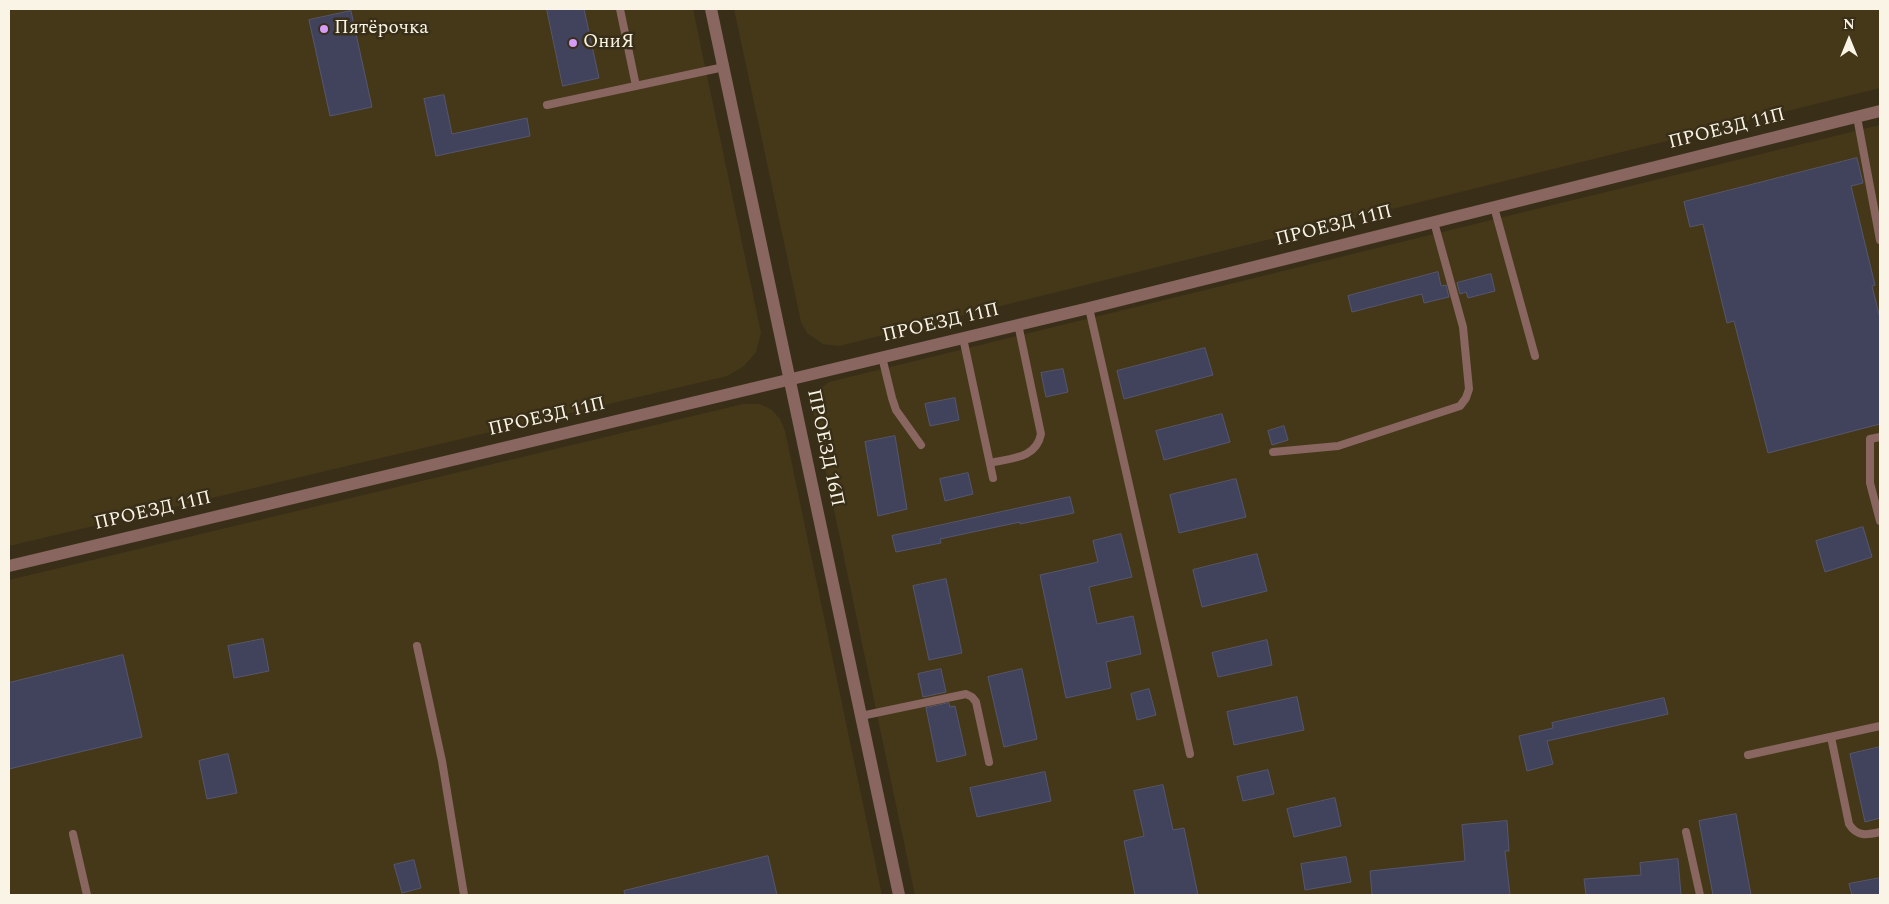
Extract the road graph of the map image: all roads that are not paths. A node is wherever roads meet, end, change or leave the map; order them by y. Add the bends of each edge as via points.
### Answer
1 (620, 9) edge
2 (711, 9) edge
3 (724, 67) junction
4 (636, 86) junction
5 (547, 105) dead end
6 (1880, 111) edge
7 (1857, 117) junction
8 (1494, 207) junction
9 (1434, 222) junction
10 (1880, 240) edge
11 (1089, 308) junction
12 (1018, 324) junction
13 (963, 338) junction
14 (1535, 356) dead end
15 (882, 357) junction
16 (790, 379) junction
17 (1880, 436) edge
18 (922, 445) dead end
19 (1273, 452) dead end
20 (990, 463) junction
21 (993, 478) dead end
22 (1880, 521) edge
23 (9, 566) edge
24 (417, 646) dead end
25 (861, 716) junction
26 (1880, 726) edge
27 (1831, 737) junction
28 (1190, 754) dead end
29 (1748, 755) dead end
30 (989, 762) dead end
31 (1686, 832) dead end
32 (1880, 832) edge
33 (73, 834) dead end
34 (88, 895) edge
35 (464, 895) edge
36 (899, 895) edge
37 (1700, 895) edge

1 - 4 lane
2 - 3 street, ПРОЕЗД 16П
3 - 4 lane
3 - 16 street, ПРОЕЗД 16П
4 - 5 lane
6 - 7 street, ПРОЕЗД 11П
7 - 8 street, ПРОЕЗД 11П
7 - 10 lane
8 - 9 street, ПРОЕЗД 11П
8 - 14 lane
9 - 11 street, ПРОЕЗД 11П
9 - 19 lane via 1463,327 1469,389 1466,398 1460,406 1338,446
11 - 12 street, ПРОЕЗД 11П
11 - 28 lane
12 - 13 street, ПРОЕЗД 11П
12 - 20 lane via 1041,434 1039,443 1030,453
13 - 15 street, ПРОЕЗД 11П
13 - 20 lane
15 - 16 street, ПРОЕЗД 11П
15 - 18 lane via 896,410
16 - 23 street, ПРОЕЗД 11П
16 - 25 street, ПРОЕЗД 16П
17 - 22 lane via 1870,439 1870,471
20 - 21 lane
24 - 35 lane via 442,761
25 - 30 lane via 966,694 976,702
25 - 36 street, ПРОЕЗД 16П
26 - 27 lane
27 - 29 lane
27 - 32 lane via 1849,824 1860,834
31 - 37 lane
33 - 34 lane

